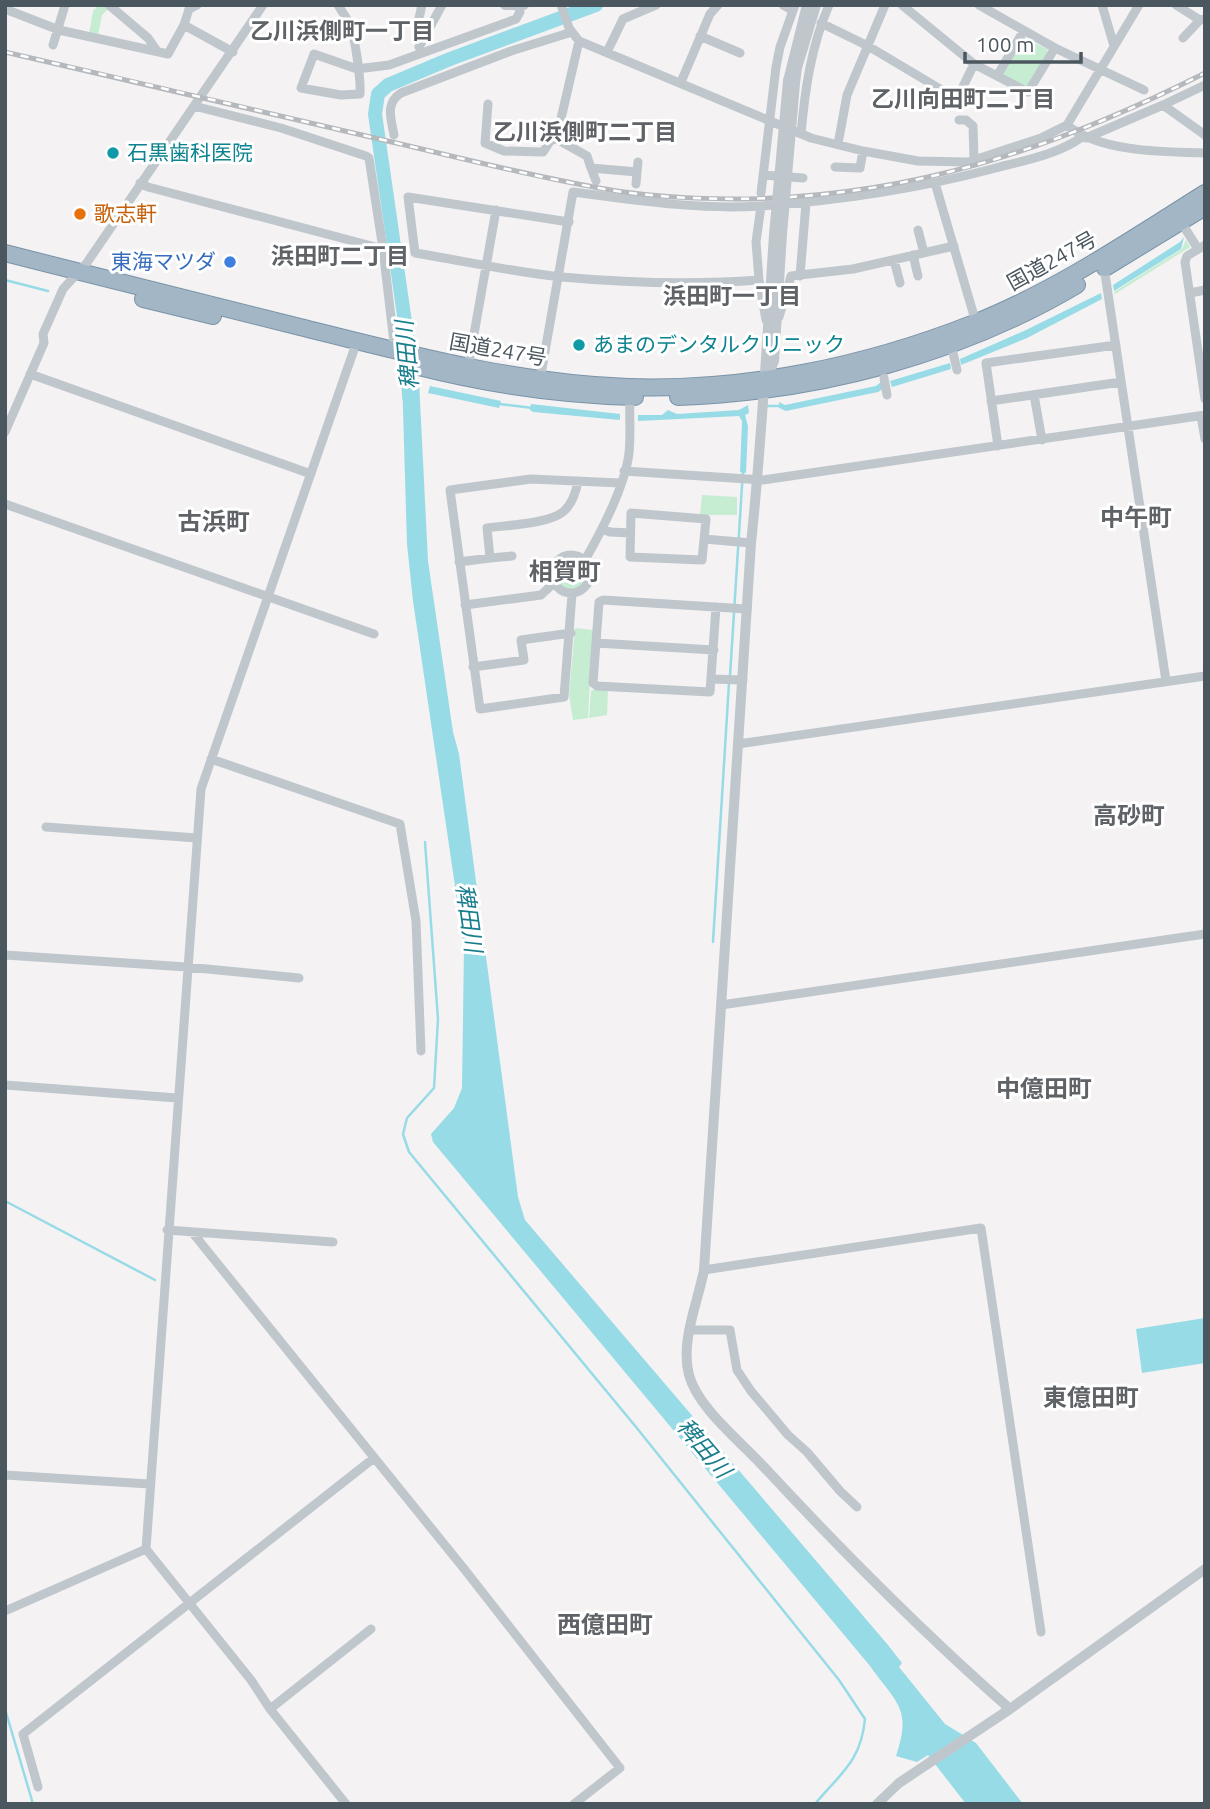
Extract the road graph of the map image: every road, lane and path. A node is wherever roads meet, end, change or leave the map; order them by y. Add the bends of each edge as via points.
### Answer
1 (65, 5) edge
2 (109, 5) edge
3 (197, 5) edge
4 (263, 5) edge
5 (338, 5) edge
6 (422, 5) edge
7 (442, 5) edge
8 (506, 5) edge
9 (524, 5) edge
10 (561, 5) edge
11 (656, 5) edge
12 (718, 5) edge
13 (783, 5) edge
14 (807, 5) edge
15 (816, 5) edge
16 (829, 5) edge
17 (885, 5) edge
18 (902, 5) edge
19 (979, 5) edge
20 (998, 5) edge
21 (1102, 5) edge
22 (1139, 5) edge
23 (1176, 5) edge
24 (518, 6) edge
25 (794, 8) edge
26 (5, 9) edge
27 (993, 15) junction
28 (419, 18) dead end
29 (1203, 19) edge
30 (821, 23) junction
31 (184, 25) junction
32 (59, 30) junction
33 (570, 30) junction
34 (1023, 32) junction
35 (701, 36) junction
36 (1183, 37) dead end
37 (579, 41) junction
38 (52, 45) dead end
39 (868, 46) junction
40 (419, 47) dead end
41 (1114, 47) junction
42 (1055, 48) junction
43 (157, 51) junction
44 (233, 52) junction
45 (607, 52) junction
46 (740, 53) dead end
47 (974, 64) junction
48 (357, 69) junction
49 (1099, 71) junction
50 (997, 76) junction
51 (681, 82) junction
52 (791, 82) junction
53 (1205, 85) edge
54 (1144, 90) dead end
55 (488, 104) dead end
56 (194, 106) junction
57 (1163, 106) junction
58 (960, 120) dead end
59 (771, 122) junction
60 (1067, 125) junction
61 (800, 134) junction
62 (394, 135) dead end
63 (1205, 135) edge
64 (552, 137) junction
65 (1084, 137) junction
66 (838, 144) junction
67 (863, 151) junction
68 (1205, 153) edge
69 (974, 160) junction
70 (835, 167) dead end
71 (591, 168) junction
72 (763, 174) junction
73 (803, 178) dead end
74 (596, 181) dead end
75 (140, 183) junction
76 (935, 183) junction
77 (636, 184) dead end
78 (761, 193) dead end
79 (1205, 193) edge
80 (806, 203) junction
81 (761, 206) junction
82 (1205, 207) edge
83 (496, 211) junction
84 (569, 222) junction
85 (1184, 227) junction
86 (918, 230) dead end
87 (954, 246) junction
88 (1201, 247) edge
89 (383, 249) junction
90 (5, 253) edge
91 (924, 253) junction
92 (914, 255) junction
93 (894, 260) junction
94 (5, 264) edge
95 (486, 265) junction
96 (1103, 271) junction
97 (75, 276) junction
98 (559, 276) junction
99 (800, 276) junction
100 (918, 276) dead end
101 (759, 280) junction
102 (900, 283) dead end
103 (1205, 290) edge
104 (1190, 293) junction
105 (978, 328) junction
106 (772, 329) junction
107 (1115, 345) junction
108 (356, 346) junction
109 (952, 350) junction
110 (397, 355) junction
111 (422, 362) junction
112 (468, 368) junction
113 (957, 370) dead end
114 (883, 372) junction
115 (30, 374) junction
116 (540, 380) junction
117 (1121, 382) junction
118 (765, 390) junction
119 (887, 395) dead end
120 (1034, 395) junction
121 (1205, 400) edge
122 (991, 401) junction
123 (630, 403) junction
124 (1203, 415) edge
125 (1128, 427) junction
126 (5, 432) edge
127 (1205, 439) edge
128 (1042, 440) junction
129 (998, 446) junction
130 (624, 471) junction
131 (312, 474) junction
132 (753, 479) junction
133 (578, 481) junction
134 (620, 483) junction
135 (5, 504) edge
136 (603, 528) junction
137 (630, 533) junction
138 (704, 539) junction
139 (743, 543) junction
140 (512, 556) dead end
141 (490, 558) junction
142 (585, 560) junction
143 (459, 562) junction
144 (554, 583) junction
145 (572, 594) junction
146 (269, 597) junction
147 (466, 605) junction
148 (716, 607) junction
149 (739, 609) junction
150 (570, 633) junction
151 (374, 634) dead end
152 (596, 643) junction
153 (714, 650) junction
154 (473, 667) junction
155 (1205, 676) edge
156 (712, 679) junction
157 (734, 679) junction
158 (1166, 681) junction
159 (738, 744) junction
160 (211, 759) junction
161 (46, 827) dead end
162 (197, 838) junction
163 (1205, 934) edge
164 (5, 955) edge
165 (187, 967) junction
166 (299, 978) dead end
167 (721, 1005) junction
168 (421, 1051) dead end
169 (5, 1085) edge
170 (177, 1098) junction
171 (167, 1230) junction
172 (192, 1232) junction
173 (333, 1242) dead end
174 (704, 1270) junction
175 (691, 1330) junction
176 (374, 1458) junction
177 (5, 1475) edge
178 (149, 1484) junction
179 (857, 1507) dead end
180 (146, 1549) junction
181 (1205, 1569) edge
182 (188, 1603) junction
183 (5, 1611) edge
184 (371, 1629) dead end
185 (1041, 1632) dead end
186 (270, 1709) junction
187 (1010, 1709) junction
188 (38, 1787) dead end
189 (346, 1804) edge
190 (574, 1804) edge
191 (877, 1804) edge

1 - 32 street
2 - 43 street
3 - 31 street via 190,9
4 - 44 street
5 - 48 street via 351,28
6 - 28 street
7 - 40 street
8 - 24 street
9 - 24 street
10 - 33 street
11 - 45 street via 623,19
12 - 35 street
13 - 25 street
14 - 52 street
15 - 52 street
16 - 30 street
17 - 39 street
18 - 47 street
19 - 27 street
20 - 27 street
21 - 41 street
22 - 41 street
23 - 29 street
24 - 48 street via 516,19 396,63
25 - 59 street via 776,67
26 - 32 street
27 - 34 street
29 - 36 street
30 - 39 street
30 - 61 street via 805,84
31 - 43 street via 168,54
31 - 44 street
32 - 38 street
32 - 43 street
33 - 37 street
33 - 62 street via 401,93 390,107
34 - 42 street
34 - 50 street
35 - 46 street
35 - 51 street
37 - 45 street
37 - 64 street via 560,122
39 - 47 street via 957,99
39 - 66 street via 847,95
41 - 49 street
42 - 49 street
42 - 50 street via 1028,92
44 - 56 street
45 - 51 street
47 - 50 street
48 - 48 street via 360,94 301,88 314,54
49 - 54 street
49 - 60 street
51 - 59 street
52 - 106 street, bridge
53 - 57 street
55 - 64 street via 485,143 504,151 543,152
56 - 75 street
56 - 89 street via 281,128 369,158
57 - 63 street
57 - 65 street
58 - 69 street via 973,126
59 - 61 street
59 - 72 street
60 - 65 street
60 - 69 street
61 - 66 street
64 - 71 street via 587,156
65 - 68 street via 1156,151
65 - 76 street via 1028,159
66 - 67 street
67 - 69 street via 918,161
67 - 70 street via 860,168
71 - 74 street
71 - 77 street via 637,167
72 - 73 street
72 - 78 street
75 - 89 street
75 - 97 street
76 - 80 street
76 - 87 street
79 - 96 highway, 国道247号
80 - 81 street
80 - 99 street
81 - 84 street via 700,206 573,192
81 - 101 street via 756,242
82 - 85 highway, 国道247号
83 - 84 street
83 - 95 street
83 - 95 street via 408,197 415,253
84 - 98 street
85 - 88 street
85 - 96 highway, 国道247号
86 - 91 street
87 - 91 street
87 - 105 street
88 - 104 street via 1186,258
89 - 110 street
90 - 97 highway, 国道247号
91 - 92 street
92 - 93 street
92 - 100 street
93 - 99 street
93 - 102 street
94 - 97 highway, 国道247号
95 - 98 street
95 - 112 street
96 - 105 highway, 国道247号 via 1021,303
96 - 107 street
97 - 108 highway, 国道247号
97 - 115 street via 63,289
98 - 101 street via 702,284
98 - 116 street
99 - 106 street via 791,276
101 - 106 street
103 - 104 street
104 - 121 street
105 - 109 highway, 国道247号
105 - 118 highway, 国道247号
106 - 118 street via 774,361
107 - 117 street
107 - 122 street via 986,363
108 - 110 highway, 国道247号
108 - 131 street
109 - 113 street
109 - 114 highway, 国道247号
110 - 111 highway, 国道247号
111 - 112 highway, 国道247号
111 - 123 highway, 国道247号 via 510,387
112 - 116 highway, 国道247号
114 - 118 highway, 国道247号
114 - 119 street
115 - 126 street
115 - 131 street
116 - 118 highway, 国道247号 via 648,387 723,384
117 - 120 street
117 - 125 street
118 - 123 highway, 国道247号
118 - 132 street
120 - 122 street
120 - 128 street
122 - 129 street
123 - 130 street
124 - 125 street
124 - 127 street
125 - 128 street
125 - 158 street
128 - 129 street
129 - 132 street
130 - 132 street
130 - 134 street
131 - 146 street
132 - 139 street
133 - 134 street
133 - 141 street via 570,504 553,518 487,528
133 - 143 street via 531,479 450,490
134 - 136 street
135 - 146 street
136 - 137 street
136 - 142 street
137 - 138 street via 631,513 706,519
137 - 138 street via 630,557 702,560
138 - 139 street
139 - 149 street
140 - 141 street
141 - 143 street
142 - 144 street via 561,557 552,567
142 - 145 street via 588,584
143 - 147 street
144 - 145 street
144 - 147 street via 541,595
145 - 150 street
146 - 151 street
146 - 160 street
147 - 154 street
148 - 149 street
148 - 152 street via 603,600 599,602
148 - 153 street
149 - 157 street
150 - 154 street via 521,640 524,660
150 - 154 street via 564,697 480,709
152 - 153 street
152 - 156 street via 593,683 597,686 708,693
153 - 156 street
155 - 158 street
156 - 157 street
157 - 159 street
158 - 159 street
159 - 167 street
160 - 162 street via 201,789
160 - 168 street via 400,824 416,921
161 - 162 street
162 - 165 street
163 - 167 street
164 - 165 street
165 - 166 street
165 - 170 street
167 - 174 street
169 - 170 street
170 - 171 street
171 - 172 street
171 - 178 street
172 - 173 street
172 - 176 street
174 - 175 street
174 - 185 street via 981,1228
175 - 179 street via 730,1330 737,1370 751,1391
175 - 187 street via 687,1365 700,1403 902,1610
176 - 182 street
176 - 190 street via 620,1768
177 - 178 street
178 - 180 street
180 - 182 street
180 - 183 street
181 - 187 street
182 - 186 street
182 - 188 street via 23,1734
184 - 186 street
186 - 189 street
187 - 191 street via 899,1783

